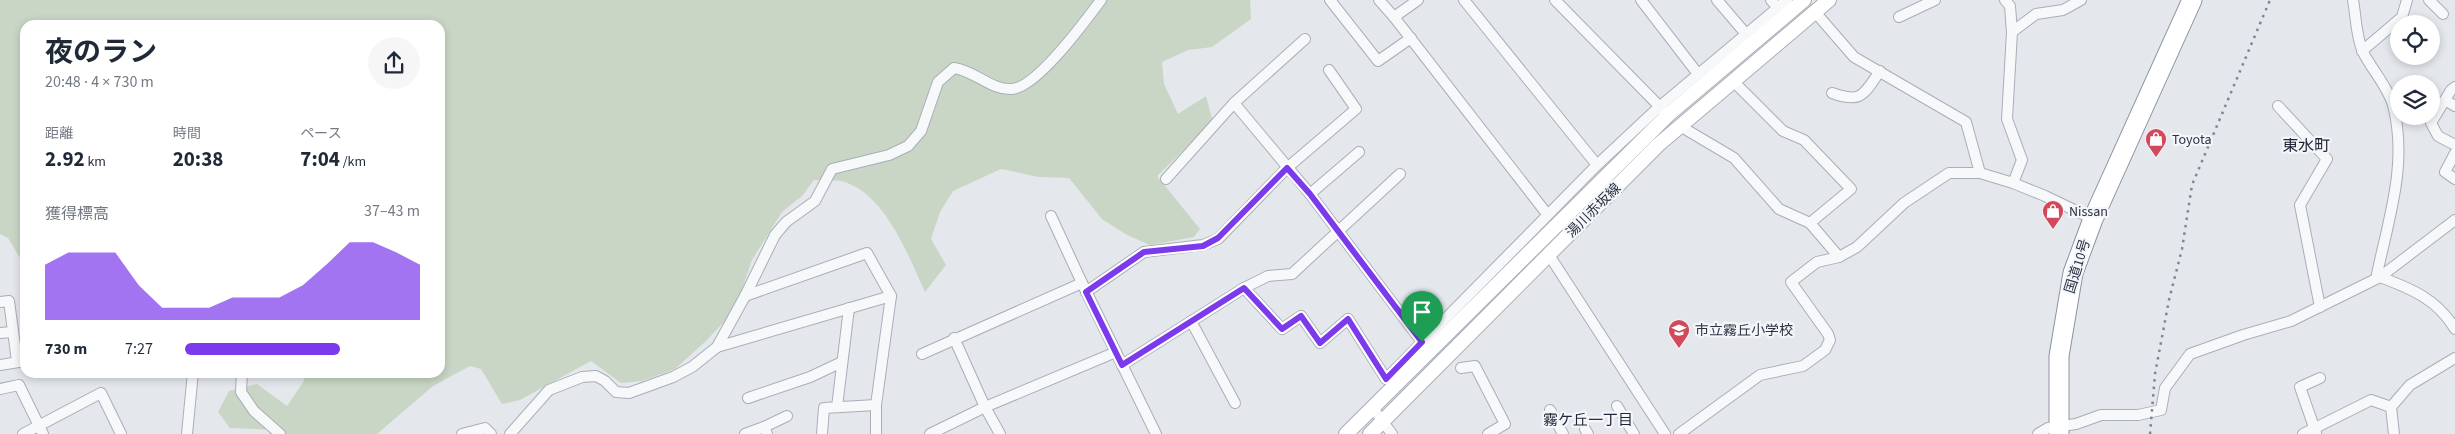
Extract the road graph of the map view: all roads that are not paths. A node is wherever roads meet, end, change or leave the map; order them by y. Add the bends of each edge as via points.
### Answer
1 (1101, 0) edge
2 (1330, 0) edge
3 (1379, 0) edge
4 (1418, 0) edge
5 (1464, 0) edge
6 (1556, 0) edge
7 (1641, 0) edge
8 (1717, 0) edge
9 (1787, 0) edge
10 (1804, 0) edge
11 (1829, 0) edge
12 (1935, 0) edge
13 (2005, 0) edge
14 (2081, 0) edge
15 (2181, 0) edge
16 (2192, 0) edge
17 (2353, 0) edge
18 (2407, 0) edge
19 (2429, 0) edge
20 (1774, 4) edge
21 (1815, 12) junction
22 (2443, 14) dead end
23 (1394, 17) junction
24 (1899, 17) dead end
25 (2012, 32) junction
26 (1746, 34) junction
27 (1411, 38) junction
28 (1305, 39) dead end
29 (2362, 51) junction
30 (1329, 70) dead end
31 (1880, 71) junction
32 (1698, 74) junction
33 (1733, 81) junction
34 (2455, 87) edge
35 (1832, 93) dead end
36 (2444, 100) junction
37 (1234, 103) junction
38 (2278, 106) dead end
39 (2455, 106) edge
40 (1664, 111) junction
41 (1680, 126) junction
42 (2455, 145) edge
43 (1359, 152) dead end
44 (2455, 152) edge
45 (1597, 165) junction
46 (1287, 168) junction
47 (1980, 173) junction
48 (1400, 174) dead end
49 (1166, 179) dead end
50 (2455, 179) edge
51 (2014, 184) junction
52 (1310, 194) junction
53 (1547, 214) junction
54 (1052, 216) dead end
55 (2089, 217) junction
56 (2455, 220) edge
57 (1810, 223) junction
58 (1338, 231) junction
59 (1549, 255) junction
60 (1839, 257) junction
61 (2380, 278) junction
62 (1084, 287) junction
63 (1244, 288) junction
64 (745, 296) junction
65 (891, 296) junction
66 (0, 302) edge
67 (2320, 307) junction
68 (849, 308) junction
69 (1192, 321) junction
70 (2454, 325) edge
71 (13, 332) junction
72 (0, 333) edge
73 (954, 338) junction
74 (1422, 342) junction
75 (717, 346) junction
76 (1116, 352) junction
77 (922, 354) dead end
78 (20, 357) edge
79 (2455, 358) edge
80 (20, 361) edge
81 (842, 362) junction
82 (0, 365) edge
83 (1122, 365) junction
84 (1462, 368) dead end
85 (192, 378) edge
86 (242, 378) edge
87 (2320, 378) dead end
88 (0, 389) edge
89 (748, 398) dead end
90 (1236, 403) dead end
91 (876, 405) junction
92 (1617, 406) dead end
93 (837, 407) junction
94 (985, 407) junction
95 (1372, 407) junction
96 (2391, 407) junction
97 (1550, 410) dead end
98 (787, 416) dead end
99 (1384, 421) junction
100 (41, 430) edge
101 (765, 430) edge
102 (2050, 431) edge
103 (2315, 431) edge
104 (1152, 433) edge
105 (23, 434) edge
106 (121, 434) edge
107 (187, 434) edge
108 (280, 434) edge
109 (462, 434) edge
110 (491, 434) edge
111 (510, 434) edge
112 (745, 434) edge
113 (822, 434) edge
114 (876, 434) edge
115 (930, 434) edge
116 (1000, 434) edge
117 (1346, 434) edge
118 (1370, 434) edge
119 (1392, 434) edge
120 (1488, 434) edge
121 (1563, 434) edge
122 (1634, 434) edge
123 (1665, 434) edge
124 (1679, 434) edge
125 (2303, 434) edge
126 (2394, 434) edge

1 - 64 street via 1034,80 1012,90 990,84 967,70 954,68 938,82 921,131 908,146 889,155 832,169 816,201 786,222 775,235
2 - 27 street via 1378,61
3 - 23 street
4 - 23 street
5 - 45 street
6 - 40 street
7 - 32 street
8 - 26 street
9 - 20 street
10 - 40 main road, 湯川赤坂線
11 - 21 main road, 湯川赤坂線
12 - 24 street
13 - 25 street via 2010,6
14 - 25 street via 2063,10 2036,14
15 - 55 highway, 国道10号
16 - 55 highway, 国道10号
17 - 29 street
18 - 29 street via 2402,17
19 - 22 street
20 - 26 street
21 - 31 street via 1854,57
21 - 33 main road, 湯川赤坂線
23 - 27 street
25 - 51 street via 2007,119 2022,160
26 - 32 street
27 - 53 street
28 - 37 street
29 - 61 street via 2393,103 2399,139 2397,188 2377,274
30 - 46 street via 1356,109
31 - 35 street via 1863,94 1848,99
31 - 47 street via 1966,122
32 - 40 street
33 - 41 main road, 湯川赤坂線
33 - 57 street via 1783,131 1804,140 1851,189
34 - 36 street
36 - 39 street
36 - 42 street via 2431,123 2438,136
37 - 46 street
37 - 49 street
38 - 67 street via 2327,159 2300,205
40 - 45 street
40 - 95 main road, 湯川赤坂線
41 - 57 street via 1734,158 1779,209
41 - 59 main road, 湯川赤坂線
43 - 52 street
44 - 50 street via 2445,172
45 - 53 street
46 - 52 street
46 - 62 street via 1218,238 1203,246 1144,252
47 - 51 street
47 - 60 street via 1949,173 1904,202 1857,246
48 - 58 street
51 - 55 street
52 - 58 street
53 - 74 street
54 - 62 street
55 - 102 highway, 国道10号 via 2061,279 2051,331
56 - 61 street
57 - 60 street
58 - 63 street via 1292,274 1268,276
58 - 74 street
59 - 99 main road, 湯川赤坂線
59 - 123 street
60 - 124 street via 1817,262 1791,282 1828,334 1830,340 1825,350 1804,366 1760,375
61 - 67 street
61 - 70 street via 2409,288 2442,310
62 - 73 street
62 - 76 street
63 - 69 street
63 - 74 street via 1282,329 1301,316 1320,343 1348,319 1386,379
64 - 65 street via 868,253
64 - 75 street
65 - 68 street
65 - 91 street
66 - 71 street via 8,301
67 - 102 street via 2291,321 2190,354 2165,388 2161,410 2138,415 2101,415
68 - 75 street
68 - 81 street
69 - 83 street
69 - 90 street
71 - 72 street
71 - 78 street
73 - 77 street
73 - 94 street
75 - 111 street via 692,367 629,393 616,392 596,376 582,377 549,390
76 - 83 street
76 - 94 street
79 - 96 street via 2410,385
80 - 82 street
81 - 89 street via 810,377
81 - 93 street
83 - 104 street
84 - 120 street via 1476,366 1505,424
85 - 107 street
86 - 108 street via 241,392 254,412
87 - 103 street via 2300,387
88 - 100 street via 19,385
91 - 93 street
91 - 114 street
92 - 122 street
93 - 113 street via 824,408
94 - 115 street
94 - 116 street
95 - 99 street
95 - 117 main road, 湯川赤坂線
96 - 103 street via 2371,400
96 - 126 street
97 - 121 street
98 - 101 street
99 - 118 main road, 湯川赤坂線
99 - 119 street
100 - 105 street
100 - 106 street via 101,393
101 - 112 street
103 - 125 street
109 - 110 street via 485,428

